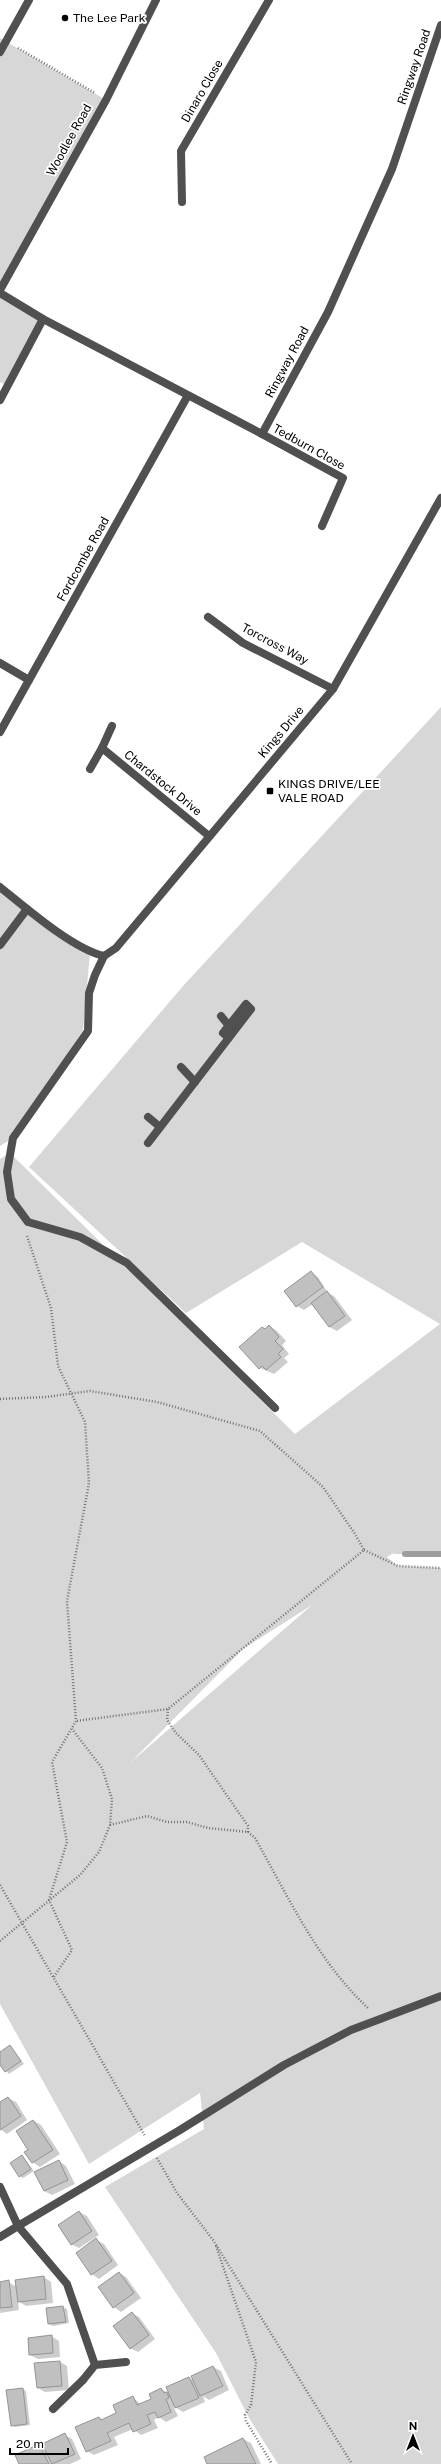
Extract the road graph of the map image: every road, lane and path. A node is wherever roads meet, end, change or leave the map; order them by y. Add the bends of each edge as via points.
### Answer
1 (29, 0) edge
2 (156, 0) edge
3 (269, 0) edge
4 (441, 25) edge
5 (7, 42) junction
6 (0, 52) edge
7 (106, 100) junction
8 (182, 202) dead end
9 (0, 290) edge
10 (0, 293) edge
11 (43, 319) junction
12 (187, 396) junction
13 (0, 400) edge
14 (262, 434) junction
15 (441, 498) edge
16 (322, 526) dead end
17 (208, 617) dead end
18 (0, 663) edge
19 (29, 680) junction
20 (333, 689) junction
21 (112, 726) dead end
22 (0, 732) edge
23 (102, 748) junction
24 (90, 769) dead end
25 (210, 836) junction
26 (0, 887) edge
27 (27, 909) junction
28 (0, 945) edge
29 (104, 956) junction
30 (221, 1016) dead end
31 (229, 1026) junction
32 (229, 1038) junction
33 (181, 1068) dead end
34 (195, 1082) junction
35 (148, 1117) dead end
36 (160, 1127) junction
37 (148, 1143) dead end
38 (25, 1232) dead end
39 (72, 1393) junction
40 (0, 1399) edge
41 (275, 1408) dead end
42 (364, 1550) junction
43 (441, 1568) edge
44 (168, 1710) junction
45 (76, 1721) junction
46 (72, 1729) junction
47 (110, 1825) junction
48 (248, 1832) junction
49 (0, 1885) edge
50 (49, 1900) junction
51 (0, 1941) edge
52 (53, 1978) junction
53 (441, 1996) edge
54 (381, 2019) junction
55 (127, 2105) dead end
56 (0, 2187) edge
57 (177, 2193) dead end
58 (18, 2226) junction
59 (0, 2237) edge
60 (214, 2240) junction
61 (126, 2362) dead end
62 (95, 2365) junction
63 (53, 2409) dead end
64 (272, 2464) edge
65 (352, 2464) edge

1 - 5 street
2 - 7 street, Woodlee Road
3 - 8 street, Dinaro Close via 181,151
4 - 14 street, Ringway Road via 392,169 328,312
5 - 6 street
5 - 7 path
7 - 9 street, Woodlee Road
10 - 11 street
11 - 12 street
11 - 13 street
12 - 14 street
12 - 19 street, Fordcombe Road
14 - 16 street, Tedburn Close via 343,478
15 - 20 street, Kings Drive
17 - 20 street, Torcross Way via 243,643
18 - 19 street
19 - 22 street, Fordcombe Road
20 - 25 street, Kings Drive
21 - 23 street
23 - 24 street
23 - 25 street, Chardstock Drive
25 - 29 street, Kings Drive via 116,948
26 - 27 street
27 - 28 street
27 - 29 street via 90,953
29 - 41 street via 89,993 88,1030 13,1138 7,1172 11,1199 28,1222 80,1238 127,1264
30 - 31 street
31 - 32 street via 223,1033
31 - 32 street via 246,1004 251,1009
32 - 34 street
33 - 34 street
34 - 36 street
35 - 36 street
36 - 37 street
38 - 39 path via 51,1308 58,1366
39 - 40 path
39 - 42 path via 90,1391 157,1402 260,1431 323,1487 356,1534
39 - 45 path via 85,1422 89,1483 67,1601
42 - 43 path via 398,1566
42 - 44 path
44 - 45 path
44 - 48 path via 167,1720 176,1733 200,1755 248,1826
45 - 46 path
46 - 47 path via 102,1768 112,1799
46 - 50 path via 52,1762 66,1842
47 - 48 path via 147,1816 167,1822 187,1822 208,1828
47 - 50 path via 99,1852 80,1875
48 - 54 path via 255,1838 316,1948 347,1987
49 - 52 path
50 - 51 path
50 - 52 path via 72,1950
52 - 55 path
53 - 54 street
54 - 58 street via 351,2030 284,2065
56 - 58 street
57 - 60 path
58 - 59 street
58 - 62 street via 67,2284
60 - 64 path via 256,2362 251,2406 245,2415 246,2421
60 - 65 path
61 - 62 street
62 - 63 street

